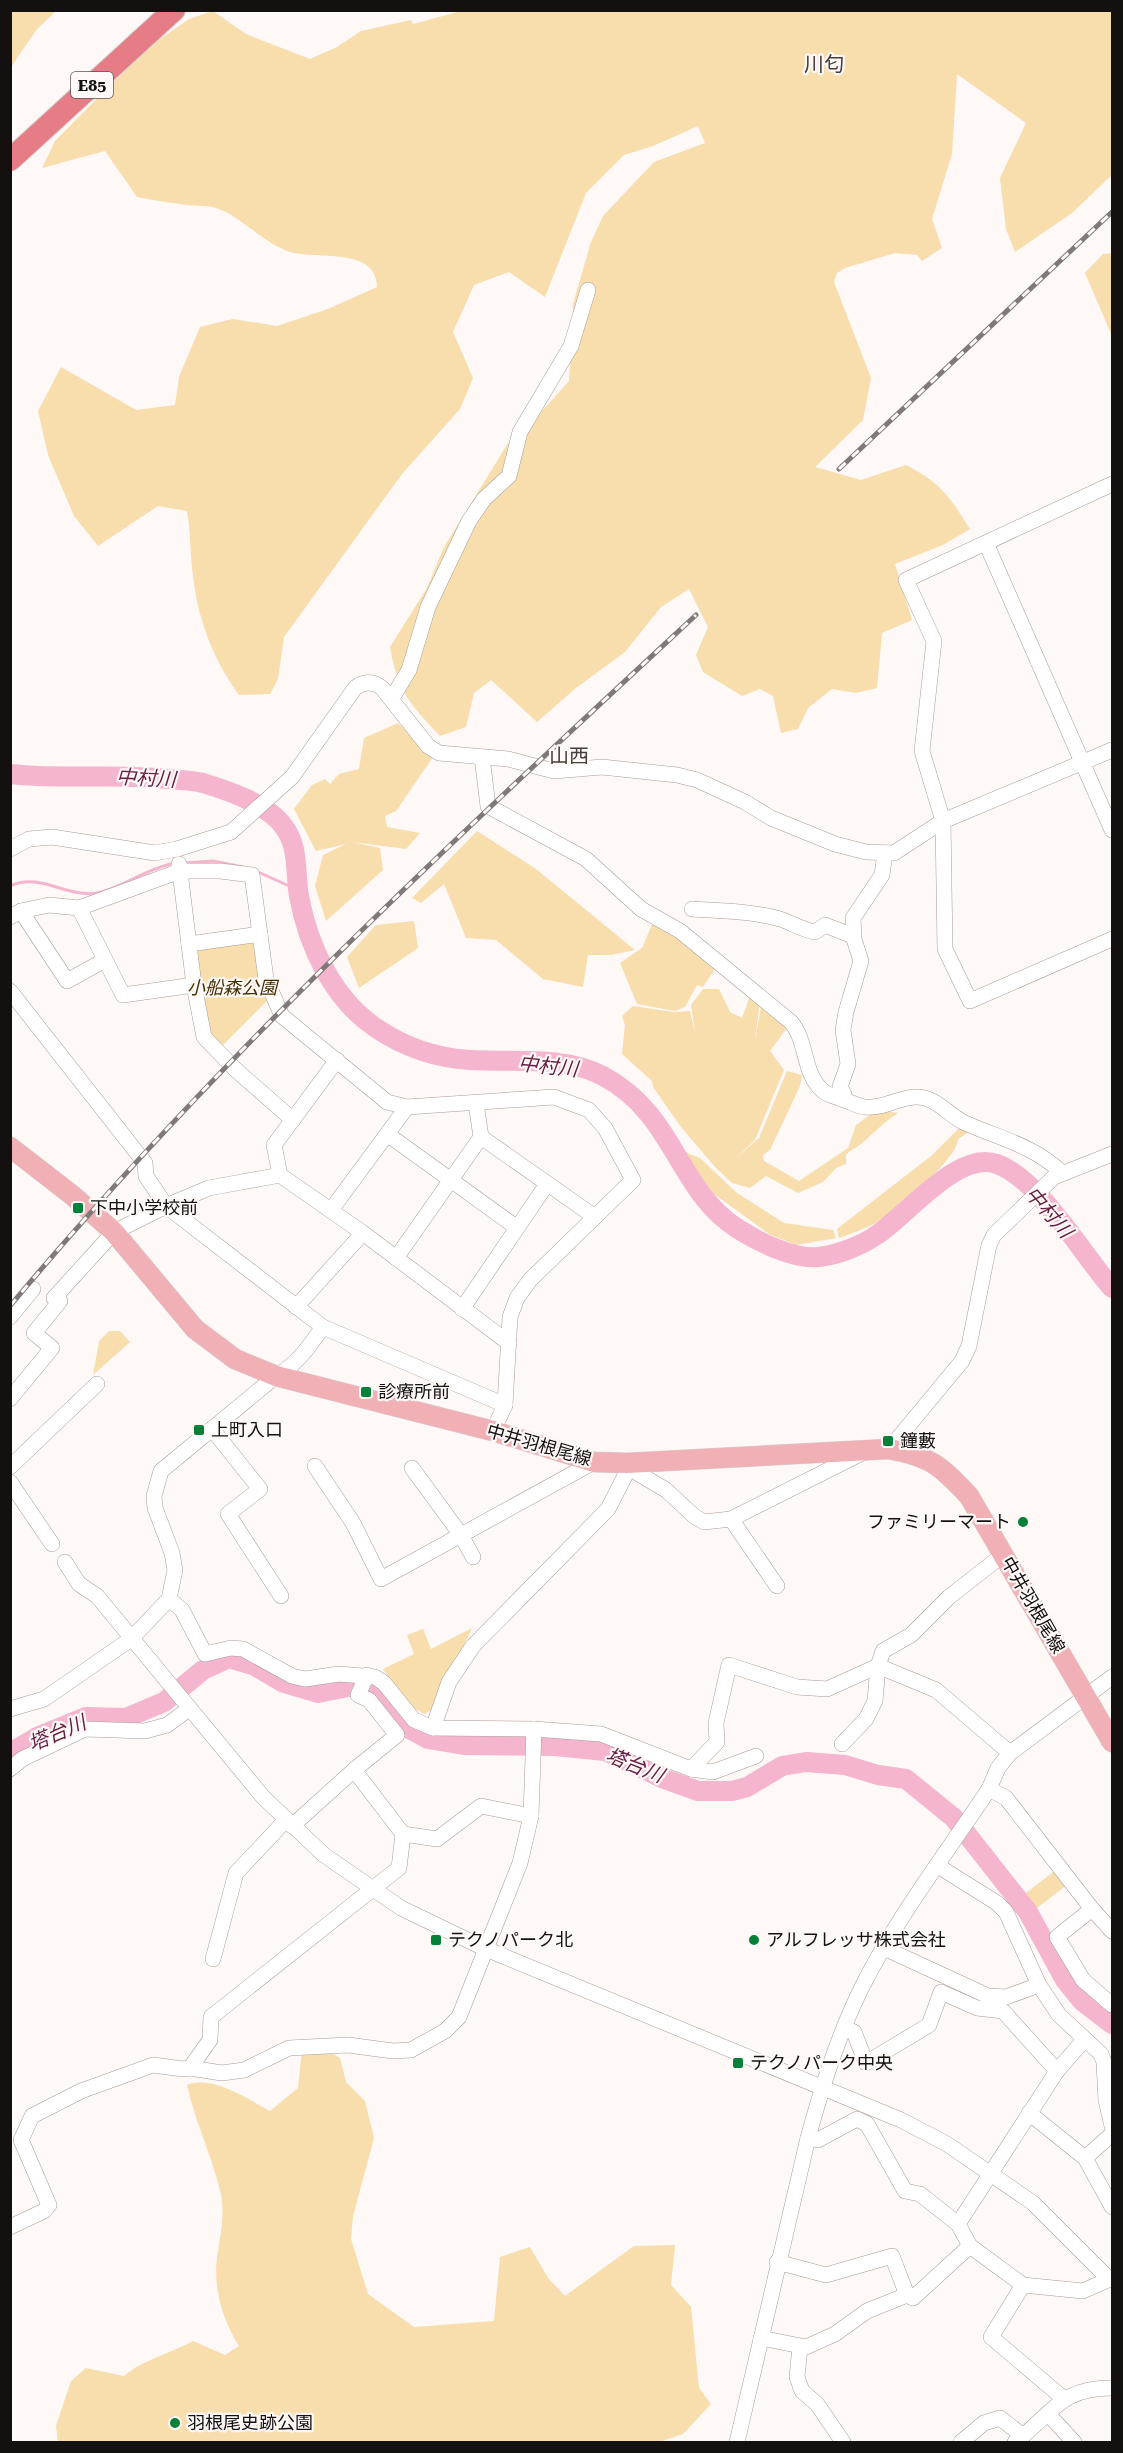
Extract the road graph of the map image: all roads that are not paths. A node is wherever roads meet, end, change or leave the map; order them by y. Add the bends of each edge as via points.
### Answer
1 (152, 10) edge
2 (174, 10) edge
3 (10, 141) edge
4 (10, 160) edge
5 (588, 290) dead end
6 (1113, 484) edge
7 (986, 543) junction
8 (392, 698) junction
9 (1113, 750) edge
10 (482, 757) junction
11 (1083, 764) junction
12 (944, 821) junction
13 (1113, 830) edge
14 (10, 849) edge
15 (885, 853) junction
16 (178, 859) junction
17 (79, 908) junction
18 (692, 909) dead end
19 (16, 914) edge
20 (260, 934) junction
21 (853, 936) junction
22 (1113, 939) edge
23 (189, 944) junction
24 (105, 960) junction
25 (194, 985) junction
26 (13, 997) edge
27 (337, 1060) junction
28 (841, 1099) junction
29 (476, 1102) junction
30 (406, 1107) junction
31 (293, 1120) junction
32 (387, 1134) junction
33 (481, 1137) junction
34 (10, 1147) edge
35 (1113, 1154) edge
36 (280, 1175) junction
37 (1057, 1175) junction
38 (450, 1179) junction
39 (547, 1184) junction
40 (166, 1206) junction
41 (331, 1210) junction
42 (595, 1217) junction
43 (516, 1227) junction
44 (114, 1233) junction
45 (363, 1233) junction
46 (396, 1258) junction
47 (33, 1289) dead end
48 (296, 1307) junction
49 (462, 1310) junction
50 (10, 1317) edge
51 (323, 1327) junction
52 (509, 1344) junction
53 (276, 1376) junction
54 (97, 1384) dead end
55 (10, 1399) edge
56 (505, 1405) junction
57 (212, 1429) junction
58 (493, 1431) junction
59 (889, 1449) junction
60 (868, 1451) junction
61 (594, 1462) junction
62 (315, 1466) dead end
63 (628, 1466) junction
64 (10, 1467) edge
65 (412, 1468) dead end
66 (10, 1482) edge
67 (731, 1519) junction
68 (461, 1535) junction
69 (52, 1544) dead end
70 (1004, 1554) junction
71 (473, 1557) dead end
72 (65, 1562) dead end
73 (777, 1586) dead end
74 (281, 1596) dead end
75 (169, 1599) junction
76 (131, 1639) junction
77 (878, 1666) junction
78 (367, 1675) junction
79 (1113, 1677) edge
80 (1087, 1697) junction
81 (187, 1706) junction
82 (10, 1709) edge
83 (433, 1728) junction
84 (534, 1729) junction
85 (1113, 1743) edge
86 (842, 1744) dead end
87 (1010, 1753) junction
88 (756, 1756) dead end
89 (10, 1769) edge
90 (691, 1769) junction
91 (354, 1770) junction
92 (989, 1790) junction
93 (531, 1816) junction
94 (289, 1823) junction
95 (403, 1834) junction
96 (938, 1866) junction
97 (372, 1889) junction
98 (1092, 1909) junction
99 (1113, 1931) edge
100 (884, 1948) junction
101 (486, 1949) junction
102 (213, 1959) dead end
103 (1039, 1985) junction
104 (1113, 2006) edge
105 (844, 2028) junction
106 (1084, 2040) junction
107 (190, 2068) junction
108 (1057, 2071) junction
109 (822, 2088) junction
110 (1029, 2113) junction
111 (1113, 2126) edge
112 (1113, 2134) edge
113 (807, 2138) junction
114 (1085, 2158) junction
115 (993, 2174) junction
116 (1113, 2207) edge
117 (958, 2224) junction
118 (10, 2227) edge
119 (970, 2246) junction
120 (777, 2262) junction
121 (1111, 2279) edge
122 (1023, 2285) junction
123 (907, 2295) junction
124 (760, 2338) junction
125 (800, 2347) junction
126 (1113, 2388) edge
127 (1063, 2398) junction
128 (1048, 2414) junction
129 (1019, 2439) edge
130 (737, 2442) edge
131 (843, 2442) edge
132 (961, 2442) edge
133 (1074, 2442) edge

1 - 3 highway, E85
2 - 4 highway, E85
5 - 8 street via 572,346 520,432 508,477 484,499 469,521 428,607 409,670
6 - 7 street
7 - 11 street
7 - 12 street via 906,580 934,641 922,751
8 - 10 street via 434,750
8 - 16 street via 377,684 359,685 292,777 237,828
9 - 11 street
10 - 15 street via 554,771 602,767 677,775 697,780 771,818 835,844
10 - 28 street via 488,806 586,859 641,909 680,931 791,1022 801,1034 815,1082 825,1093
11 - 12 street
11 - 13 street
12 - 15 street via 894,853
12 - 22 street via 945,950 970,1001
14 - 16 street via 29,838 52,837
15 - 21 street via 882,875 853,918
16 - 17 street
16 - 20 street via 252,875
16 - 23 street
17 - 19 street via 49,905
17 - 24 street
18 - 21 street via 779,919 815,932 825,925
19 - 24 street via 67,981
20 - 23 street
20 - 27 street via 266,979 282,1016
21 - 28 street via 861,960 843,1030 848,1064 840,1086 844,1094
23 - 25 street
24 - 25 street via 123,995
25 - 31 street via 200,1026 210,1045
26 - 40 street via 145,1163 146,1176
27 - 30 street via 387,1102
27 - 31 street
28 - 37 street via 866,1107 907,1096 924,1098 938,1103 961,1121 1025,1145
29 - 30 street
29 - 33 street
29 - 42 street via 554,1097 588,1110 605,1128 633,1180
30 - 32 street
31 - 36 street via 274,1145
32 - 38 street
32 - 41 street
33 - 38 street
33 - 39 street
34 - 44 main road, 中井羽根尾線
35 - 37 street
36 - 40 street via 209,1188
36 - 41 street
37 - 59 street via 1000,1227 989,1245 974,1324 962,1361
38 - 43 street
38 - 46 street
39 - 42 street
39 - 43 street
40 - 44 street
40 - 48 street
41 - 45 street
42 - 52 street via 530,1280 517,1298 510,1317
43 - 49 street
44 - 53 main road, 中井羽根尾線 via 195,1329 235,1359
44 - 55 street via 57,1299 34,1333 52,1348
45 - 46 street
45 - 48 street
46 - 49 street
47 - 50 street
48 - 51 street
49 - 52 street
51 - 53 street via 303,1355
51 - 56 street
52 - 56 street
53 - 57 street
53 - 58 main road, 中井羽根尾線
54 - 64 street
56 - 58 street
57 - 74 street via 260,1489 228,1515
57 - 75 street via 167,1463 157,1482 155,1508 175,1570
58 - 61 main road, 中井羽根尾線
59 - 60 main road, 中井羽根尾線
59 - 70 main road, 中井羽根尾線 via 920,1455 944,1468 969,1496
60 - 63 main road, 中井羽根尾線
60 - 67 street
61 - 63 main road, 中井羽根尾線
61 - 68 street
62 - 68 street via 353,1524 381,1579
63 - 67 street via 666,1490 704,1522
63 - 83 street via 608,1509 473,1646 449,1682
65 - 68 street
66 - 69 street
67 - 73 street
68 - 71 street
70 - 77 street via 949,1596 911,1635 883,1651
70 - 80 main road, 中井羽根尾線
72 - 76 street via 79,1584 96,1596
75 - 76 street
75 - 78 street via 182,1610 205,1654 243,1649 305,1679
76 - 81 street
76 - 82 street via 44,1699
77 - 86 street via 875,1701 866,1719
77 - 87 street via 936,1690
77 - 90 street via 827,1689 797,1687 729,1665 717,1742
78 - 83 street via 384,1683 414,1720
78 - 91 street via 358,1695 369,1700 397,1735
79 - 80 street
80 - 85 main road, 中井羽根尾線
80 - 87 street
81 - 89 street via 167,1725 145,1731 85,1729 22,1759
81 - 94 street via 237,1769
83 - 84 street
84 - 90 street via 601,1734
84 - 93 street
87 - 92 street via 998,1768
88 - 90 street via 713,1772
91 - 94 street
91 - 95 street
92 - 96 street
92 - 98 street via 1006,1798
93 - 95 street via 481,1806 437,1839
93 - 101 street via 520,1863
94 - 97 street via 324,1855
94 - 102 street via 236,1873
95 - 97 street via 399,1868
96 - 100 street
96 - 103 street via 1006,1912
97 - 101 street via 400,1908
97 - 107 street via 211,2017 210,2040
98 - 99 street
98 - 104 street via 1057,1937 1083,1980
100 - 103 street via 988,1996 1006,1997
100 - 105 street
101 - 107 street via 459,2017 445,2031 411,2050 348,2045 289,2048 244,2070 222,2073
101 - 109 street
103 - 106 street via 1059,2015
105 - 108 street via 854,2032 866,2063 929,2025 941,1992 977,2008 1004,2011
105 - 109 street
106 - 108 street
106 - 111 street via 1101,2054 1104,2062 1106,2100
107 - 118 street via 153,2065 81,2091 32,2116 21,2140 49,2205
108 - 110 street
109 - 113 street
109 - 115 street via 901,2120
110 - 114 street
110 - 115 street
112 - 114 street
113 - 117 street via 818,2140 857,2119 867,2124 905,2191 920,2194
113 - 120 street
114 - 116 street
115 - 117 street
115 - 121 street via 1033,2203
117 - 119 street
119 - 122 street
119 - 123 street via 913,2298
120 - 123 street via 826,2275 892,2256
120 - 124 street
121 - 122 street via 1083,2290
122 - 127 street via 991,2337
123 - 125 street via 867,2311 835,2334 806,2348
124 - 125 street
124 - 130 street
125 - 131 street via 797,2377 802,2391 817,2404
126 - 127 street via 1089,2388
127 - 128 street
128 - 129 street
128 - 133 street
129 - 132 street via 1000,2418 984,2422

